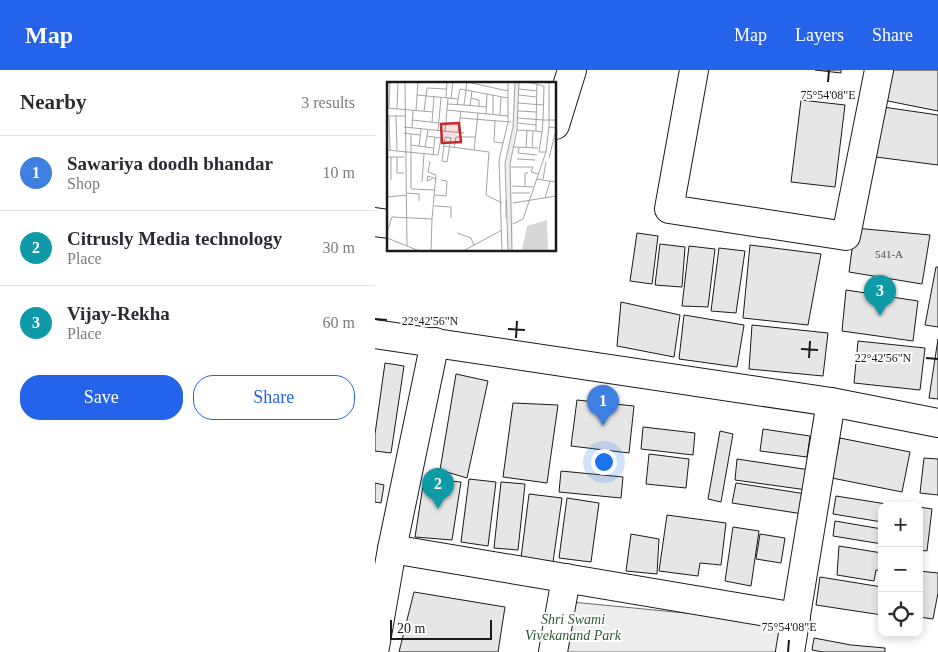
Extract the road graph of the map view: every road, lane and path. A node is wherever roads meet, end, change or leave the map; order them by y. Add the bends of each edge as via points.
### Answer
1 (572, 70) edge
2 (694, 70) edge
3 (879, 70) edge
4 (556, 122) edge
5 (375, 334) edge
6 (435, 342) junction
7 (831, 402) junction
8 (938, 423) edge
9 (392, 549) junction
10 (566, 578) junction
11 (796, 617) junction
12 (375, 647) edge
13 (553, 652) edge
14 (790, 652) edge

1 - 4 street
2 - 3 street via 669,209 846,236
5 - 6 street
6 - 7 street
6 - 9 street
7 - 8 street
7 - 11 street
9 - 10 street
9 - 12 street
10 - 11 street
10 - 13 street
11 - 14 street

